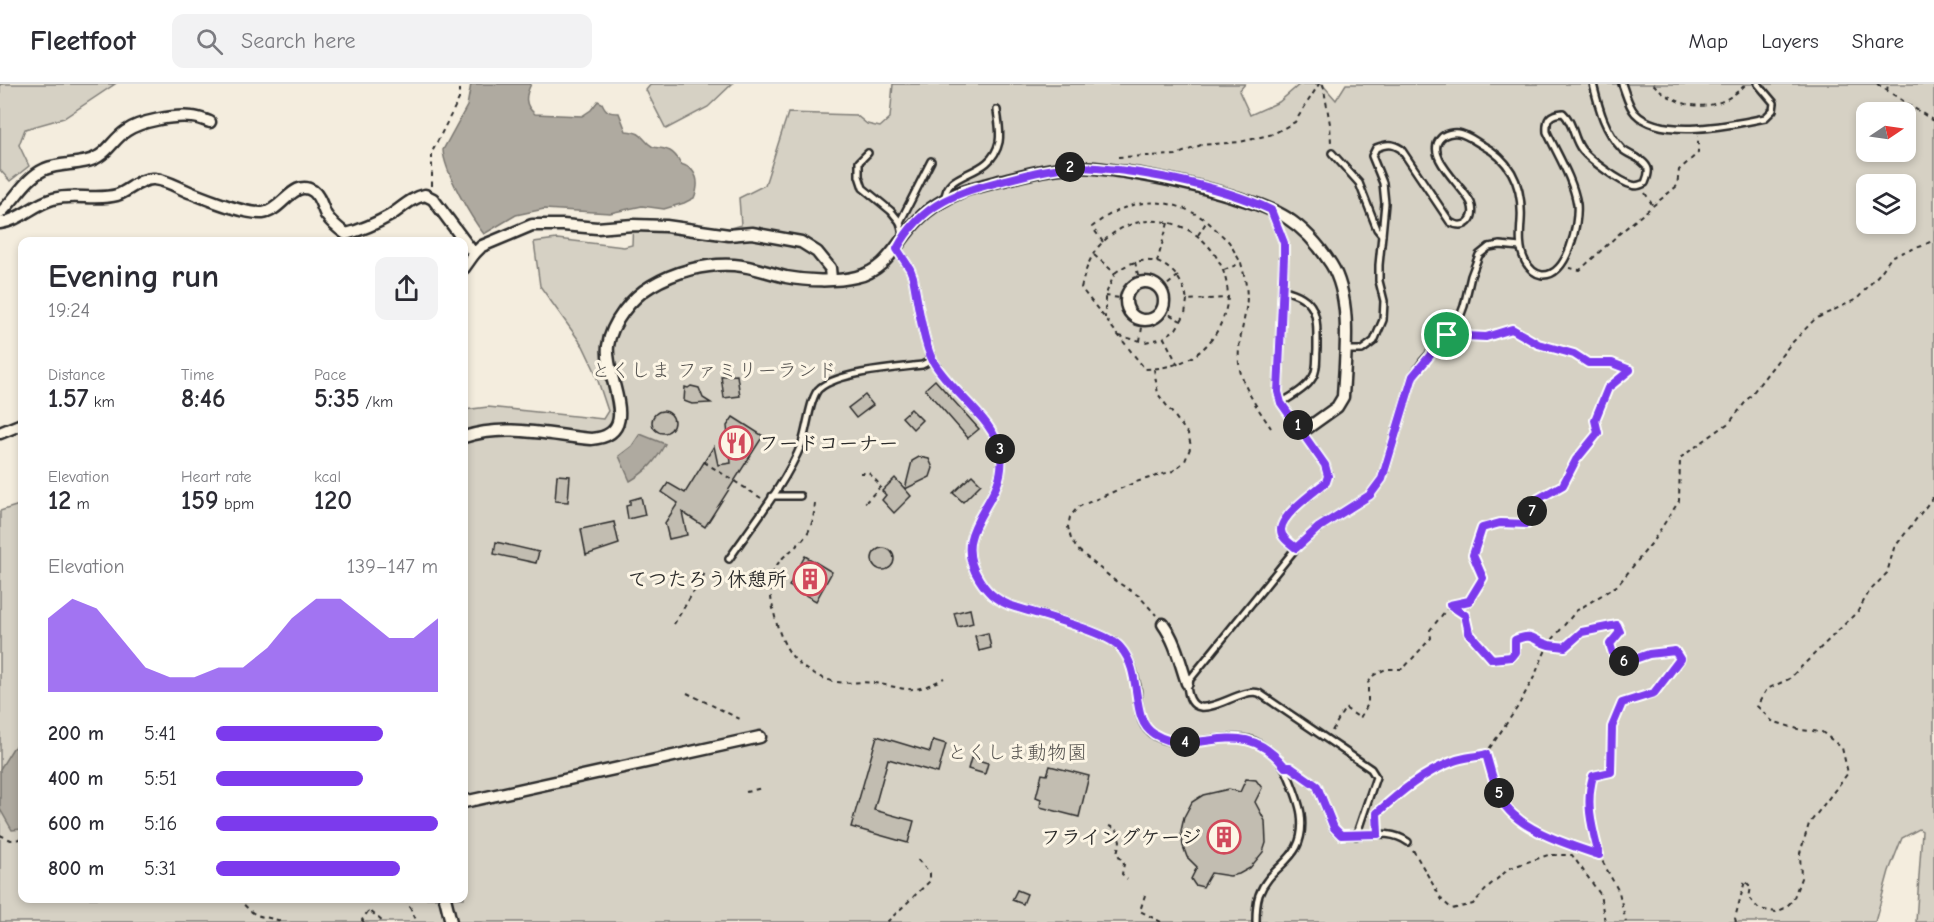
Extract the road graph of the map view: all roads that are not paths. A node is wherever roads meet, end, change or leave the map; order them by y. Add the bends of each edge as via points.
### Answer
1 (1593, 84) edge
2 (1622, 84) edge
3 (1758, 84) edge
4 (997, 110) dead end
5 (210, 122) dead end
6 (868, 153) dead end
7 (1332, 153) road end
8 (931, 161) dead end
9 (945, 199) junction
10 (1271, 210) junction
11 (0, 213) edge
12 (900, 222) junction
13 (0, 223) edge
14 (1382, 235) junction
15 (461, 237) edge
16 (904, 237) junction
17 (468, 246) edge
18 (1521, 247) junction
19 (897, 249) junction
20 (474, 254) junction
21 (468, 262) edge
22 (831, 279) junction
23 (1283, 290) junction
24 (1143, 320) joint
25 (1345, 350) junction
26 (932, 360) junction
27 (1281, 403) junction
28 (18, 426) edge
29 (1302, 432) junction
30 (0, 433) edge
31 (468, 436) edge
32 (772, 496) junction
33 (800, 496) dead end
34 (1296, 548) junction
35 (729, 560) dead end
36 (1163, 624) road end
37 (1187, 683) junction
38 (760, 737) dead end
39 (1285, 767) junction
40 (468, 801) edge
41 (1356, 836) junction
42 (1408, 842) road end
43 (446, 903) edge
44 (451, 922) edge
45 (1256, 922) edge

1 - 18 lane via 1611,135 1623,150 1641,160 1648,177 1645,183 1629,185 1591,160 1563,113 1549,117 1547,132 1576,203 1574,235 1561,266 1552,274 1536,273 1529,267
2 - 3 lane via 1629,106 1646,122 1657,127 1697,128 1765,118 1774,103
4 - 9 lane via 999,145 991,159 976,171 953,180
5 - 11 street via 177,117 139,124 98,156 43,170 29,179
6 - 12 lane via 860,162 863,188
7 - 14 lane via 1359,183
8 - 12 lane
9 - 10 street via 964,190 1050,168 1092,167 1188,183
9 - 16 street
10 - 23 lane via 1284,243
10 - 25 street via 1307,234 1332,266 1347,325
12 - 16 lane
13 - 15 street via 56,198 108,197 153,179 264,213 279,207 296,190 312,190 327,216 345,234 361,230 425,195 433,199
14 - 18 lane via 1383,183 1372,156 1376,148 1385,144 1401,148 1450,222 1457,227 1469,222 1473,213 1470,202 1437,158 1440,138 1458,133 1502,157 1511,170 1522,208
14 - 25 lane via 1379,281 1383,320 1374,341 1362,350
16 - 19 street
17 - 20 street
18 - 34 lane via 1500,244 1479,255 1458,322 1413,376 1382,479 1370,495 1318,528
19 - 22 street via 873,271 856,278
19 - 26 lane via 913,277
20 - 21 street
20 - 22 street via 482,246 532,225 666,226 729,235 752,233 801,242 818,252 830,268
22 - 31 street via 787,277 734,265 697,269 664,279 636,298 615,326 608,344 620,408 620,419 611,435 591,439 506,430
23 - 27 lane via 1278,392
23 - 27 lane via 1304,296 1317,319 1313,378
24 - 24 street via 1128,310 1127,299 1130,290 1149,282 1161,290 1164,298 1162,310 1155,318
25 - 29 street via 1343,397 1337,407
26 - 32 lane via 855,375 819,388 799,452
26 - 39 lane via 994,435 1001,453 1003,471 969,540 970,556 984,588 1009,605 1103,636 1118,645 1134,672 1139,711 1151,733 1181,742 1236,738 1254,741
27 - 29 lane
28 - 30 street
29 - 34 lane via 1325,465 1328,476 1284,519 1283,536
32 - 33 lane
32 - 35 lane
34 - 37 lane
36 - 37 street via 1178,652
37 - 41 lane via 1191,701 1200,706 1211,707 1252,691 1259,693 1371,769 1376,777
38 - 40 street
39 - 41 lane via 1317,786 1334,828 1341,835
39 - 45 lane via 1301,813 1301,831 1290,859 1260,894
41 - 42 lane via 1399,835
43 - 44 street

